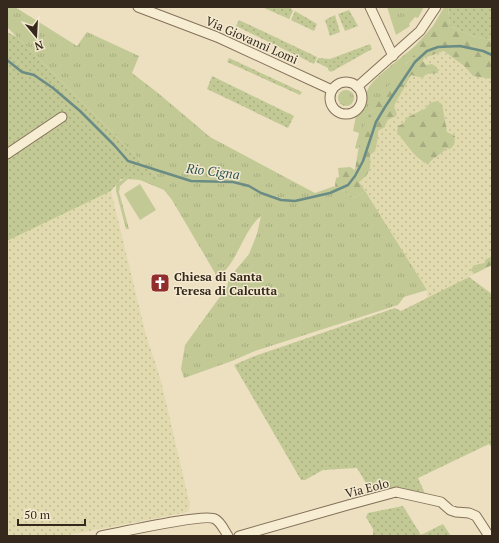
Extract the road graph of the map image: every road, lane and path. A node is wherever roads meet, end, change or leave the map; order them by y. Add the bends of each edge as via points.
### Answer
1 (138, 7) edge
2 (370, 7) edge
3 (436, 7) edge
4 (393, 56) junction
5 (357, 87) junction
6 (332, 90) junction
7 (62, 117) dead end
8 (7, 154) edge
9 (101, 536) edge
10 (228, 536) edge
11 (239, 536) edge
12 (489, 536) edge

1 - 6 street, Via Giovanni Lomi via 217,37
2 - 4 street
3 - 4 street via 420,31
4 - 5 street
5 - 6 street via 344,82
5 - 6 street via 361,93 361,101 358,108 348,113 342,113 334,108 330,99
7 - 8 street
9 - 10 street via 195,518 214,518
11 - 12 street, Via Eolo via 396,492 440,502 450,510 476,516

